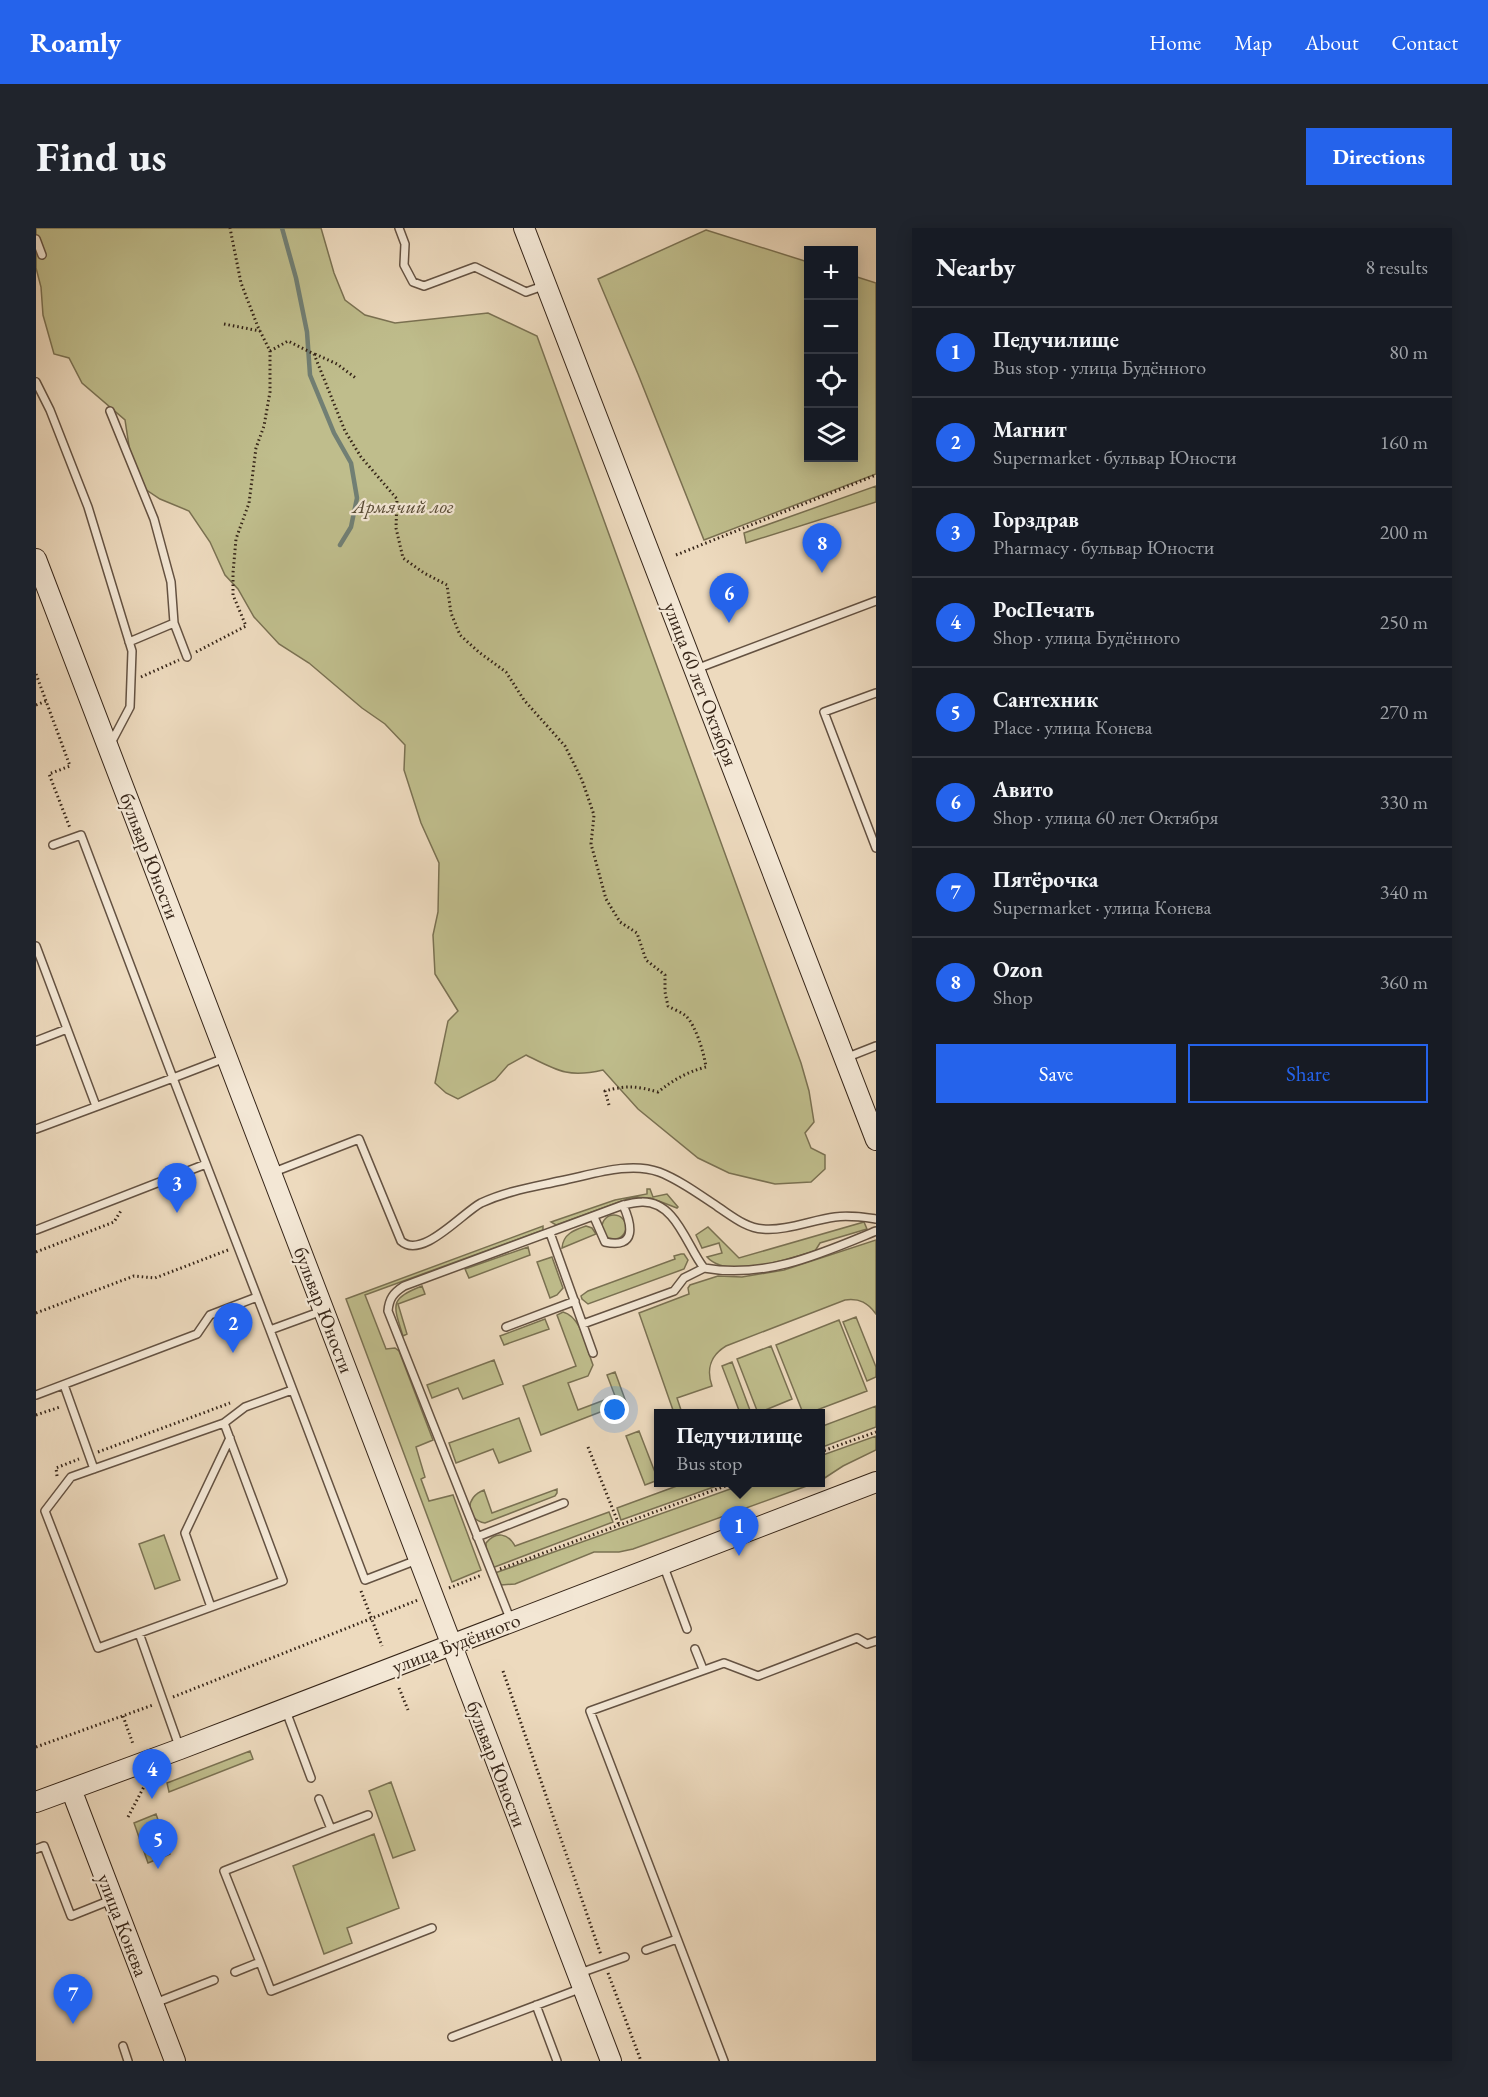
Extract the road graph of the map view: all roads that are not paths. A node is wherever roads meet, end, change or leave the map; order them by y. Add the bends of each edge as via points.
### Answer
1 (399, 228) edge
2 (524, 228) edge
3 (36, 239) edge
4 (42, 255) dead end
5 (546, 284) junction
6 (36, 382) edge
7 (110, 411) dead end
8 (36, 559) edge
9 (876, 601) edge
10 (174, 623) junction
11 (129, 642) junction
12 (186, 657) road end
13 (695, 670) junction
14 (876, 693) edge
15 (108, 748) junction
16 (53, 845) dead end
17 (876, 848) edge
18 (36, 946) edge
19 (67, 1029) junction
20 (36, 1041) edge
21 (876, 1046) edge
22 (227, 1057) junction
23 (845, 1058) junction
24 (173, 1078) junction
25 (96, 1106) junction
26 (36, 1129) edge
27 (876, 1140) edge
28 (206, 1164) junction
29 (271, 1173) junction
30 (623, 1205) junction
31 (594, 1217) junction
32 (876, 1219) edge
33 (36, 1230) edge
34 (876, 1231) edge
35 (550, 1233) junction
36 (704, 1268) junction
37 (257, 1297) junction
38 (575, 1301) junction
39 (324, 1310) junction
40 (583, 1324) junction
41 (506, 1326) dead end
42 (270, 1330) junction
43 (593, 1353) dead end
44 (64, 1385) junction
45 (292, 1390) junction
46 (36, 1395) edge
47 (224, 1423) junction
48 (230, 1438) junction
49 (94, 1469) junction
50 (876, 1482) edge
51 (564, 1503) dead end
52 (477, 1536) junction
53 (419, 1560) junction
54 (663, 1564) junction
55 (211, 1607) junction
56 (512, 1622) junction
57 (687, 1629) dead end
58 (139, 1633) junction
59 (876, 1641) edge
60 (452, 1645) junction
61 (695, 1649) dead end
62 (703, 1669) junction
63 (285, 1709) junction
64 (180, 1749) junction
65 (311, 1778) dead end
66 (71, 1789) junction
67 (319, 1799) dead end
68 (36, 1802) edge
69 (368, 1815) dead end
70 (331, 1829) junction
71 (36, 1849) edge
72 (113, 1899) junction
73 (432, 1928) dead end
74 (677, 1939) junction
75 (646, 1950) dead end
76 (625, 1957) dead end
77 (260, 1962) junction
78 (235, 1971) dead end
79 (214, 1980) dead end
80 (580, 1981) junction
81 (153, 2004) junction
82 (536, 2005) junction
83 (452, 2037) dead end
84 (123, 2046) dead end
85 (128, 2061) edge
86 (175, 2061) edge
87 (557, 2061) edge
88 (610, 2061) edge
89 (724, 2061) edge

1 - 5 lane via 405,244 404,265 412,282 424,286 475,267 526,292
2 - 5 street, улица 60 лет Октября
3 - 4 lane
5 - 13 street, улица 60 лет Октября
6 - 11 lane via 88,507
7 - 10 lane via 154,519 171,582
8 - 15 street, бульвар Юности
9 - 13 lane
10 - 11 lane
10 - 12 lane
11 - 15 lane via 130,707
13 - 23 street, улица 60 лет Октября
14 - 17 lane via 824,712
15 - 22 street, бульвар Юности
16 - 24 lane via 81,835
18 - 19 lane
19 - 20 lane
19 - 25 lane
21 - 23 lane
22 - 24 lane
22 - 29 street, бульвар Юности
23 - 27 street, улица 60 лет Октября
24 - 25 lane
24 - 28 lane
25 - 26 lane
28 - 33 lane
28 - 37 lane
29 - 32 lane via 359,1139 401,1240 413,1247 438,1236 479,1204 510,1191 639,1168 678,1182 750,1227 764,1230 837,1217
29 - 39 street, бульвар Юности
30 - 31 lane
30 - 31 lane via 631,1222 626,1240 606,1242
30 - 36 lane via 643,1202 663,1209 676,1222
31 - 35 lane
34 - 36 lane via 770,1268 742,1272
35 - 38 lane
35 - 52 lane via 404,1286 389,1300 388,1311 398,1339
36 - 40 lane via 684,1278 674,1291
37 - 42 lane
37 - 44 lane via 210,1315 197,1334
38 - 40 lane
38 - 41 lane
39 - 42 lane
39 - 53 street, бульвар Юности
40 - 43 lane
42 - 45 lane
44 - 46 lane
44 - 49 lane
45 - 47 lane via 245,1407
45 - 53 lane via 365,1580
47 - 48 lane
47 - 49 lane
48 - 55 lane via 186,1533
48 - 55 lane via 283,1581
49 - 58 lane via 71,1477 45,1511 98,1648
50 - 54 street, улица Будённого
51 - 52 lane
52 - 56 lane
53 - 60 street, бульвар Юности
54 - 56 street, улица Будённого
54 - 57 lane
55 - 58 lane
56 - 60 street, улица Будённого
58 - 64 lane
59 - 62 lane via 867,1644 857,1638 758,1676 724,1663
60 - 63 street, улица Будённого
60 - 80 street, бульвар Юности
61 - 62 lane
62 - 74 lane via 590,1711
63 - 64 street, улица Будённого
63 - 65 lane
64 - 66 street, улица Будённого
66 - 68 street, улица Будённого
66 - 72 street, улица Конева
67 - 70 lane
69 - 70 lane
70 - 77 lane via 224,1871
71 - 72 lane via 44,1846 71,1916
72 - 81 street, улица Конева
73 - 77 lane via 271,1991
74 - 75 lane
74 - 89 lane
76 - 80 lane via 604,1964
77 - 78 lane
79 - 81 lane
80 - 82 lane
80 - 88 street, бульвар Юности
81 - 86 street, улица Конева
82 - 83 lane
82 - 87 lane
84 - 85 lane

